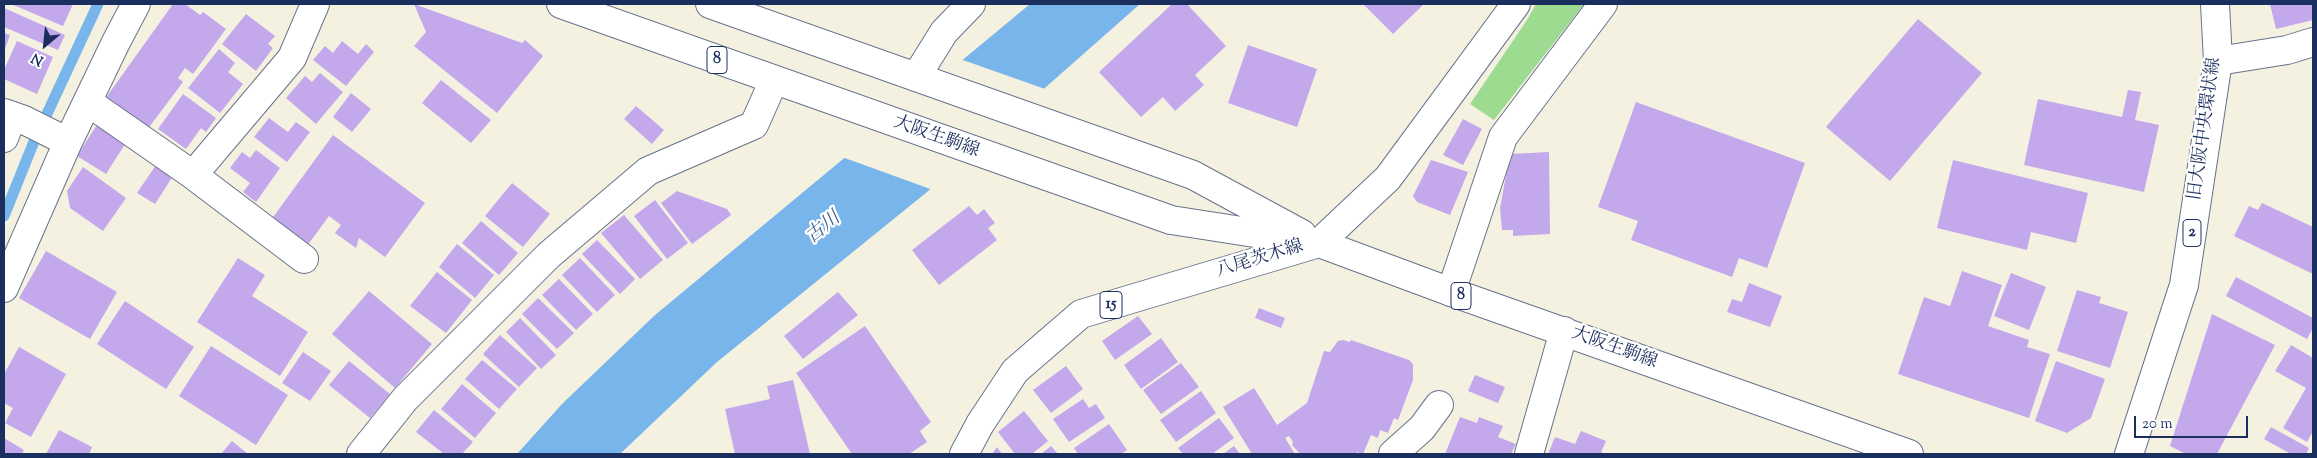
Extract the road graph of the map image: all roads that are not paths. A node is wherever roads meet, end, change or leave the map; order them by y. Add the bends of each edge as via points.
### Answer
1 (136, 4) edge
2 (315, 4) edge
3 (561, 4) edge
4 (710, 4) edge
5 (971, 4) edge
6 (1516, 4) edge
7 (1603, 4) edge
8 (2215, 4) edge
9 (2313, 42) edge
10 (2218, 61) junction
11 (916, 77) junction
12 (774, 80) junction
13 (88, 102) junction
14 (11, 122) edge
15 (63, 139) junction
16 (193, 175) junction
17 (1319, 243) junction
18 (304, 259) dead end
19 (4, 288) edge
20 (1452, 292) junction
21 (1564, 331) junction
22 (1439, 405) dead end
23 (362, 454) edge
24 (964, 454) edge
25 (1393, 454) edge
26 (1528, 454) edge
27 (1908, 454) edge
28 (2129, 454) edge

1 - 13 main road
2 - 16 main road via 292,58
3 - 12 main road, 大阪生駒線 / 8
4 - 11 main road, 大阪生駒線 / 8
5 - 11 main road via 944,32
6 - 17 main road, 八尾茨木線 / 15 via 1388,178
7 - 20 main road via 1503,136
8 - 10 main road, 旧大阪中央環状線 / 2
9 - 10 main road via 2288,50
10 - 28 main road, 旧大阪中央環状線 / 2 via 2184,285
11 - 17 main road, 大阪生駒線 / 8 via 1193,175
12 - 17 main road, 大阪生駒線 / 8 via 1171,220
12 - 23 main road via 754,126 648,171 549,255 405,399
13 - 15 main road
13 - 16 main road
14 - 15 main road
15 - 19 main road
16 - 18 main road
17 - 20 main road, 大阪生駒線 / 8
17 - 24 main road, 八尾茨木線 / 15 via 1081,314 1015,371
20 - 21 main road, 大阪生駒線 / 8
21 - 26 main road
21 - 27 main road, 大阪生駒線 / 8
22 - 25 main road via 1422,428

